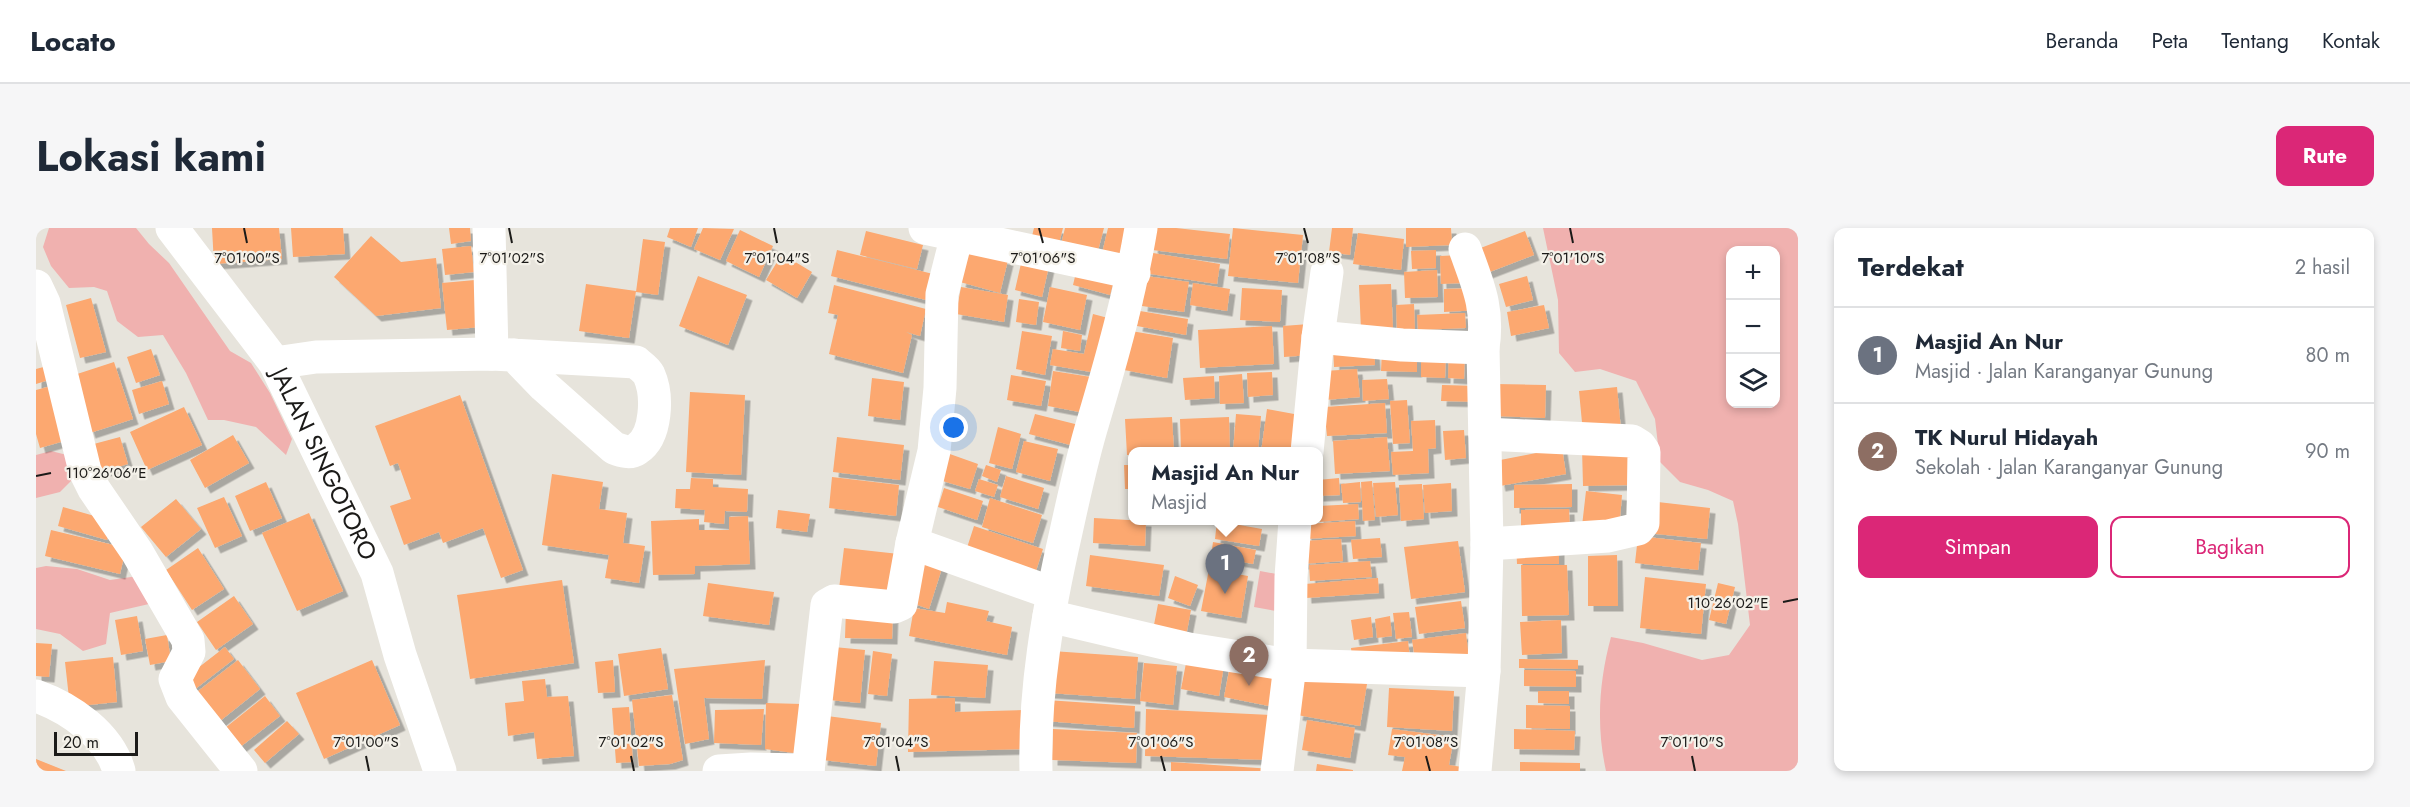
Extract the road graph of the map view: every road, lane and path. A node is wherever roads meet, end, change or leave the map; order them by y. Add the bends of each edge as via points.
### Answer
1 (172, 228) edge
2 (489, 228) edge
3 (925, 228) edge
4 (1141, 228) edge
5 (957, 235) junction
6 (1026, 239) edge
7 (1465, 249) dead end
8 (1327, 272) dead end
9 (1134, 273) junction
10 (36, 286) edge
11 (1318, 336) junction
12 (1484, 348) junction
13 (274, 363) junction
14 (1485, 434) junction
15 (1307, 447) edge
16 (1295, 525) edge
17 (912, 543) junction
18 (1487, 544) junction
19 (1050, 605) junction
20 (1290, 665) junction
21 (1484, 672) junction
22 (36, 696) edge
23 (808, 770) edge
24 (119, 771) edge
25 (241, 771) edge
26 (440, 771) edge
27 (719, 771) edge
28 (1036, 771) edge
29 (1277, 771) edge
30 (1475, 771) edge

1 - 13 street
2 - 13 street, JALAN SINGOTORO via 503,354 316,357
3 - 5 street
4 - 9 street
5 - 6 street
5 - 17 street via 942,294 934,451
6 - 9 street
7 - 12 street via 1484,301
8 - 11 street
9 - 19 street via 1078,478
10 - 25 street via 44,303 85,471 188,640 189,652 175,679 182,697
11 - 12 street
11 - 15 street
12 - 14 street
13 - 26 street, JALAN SINGOTORO via 376,573
14 - 18 street
14 - 18 street via 1632,441 1644,452 1643,523 1638,530 1608,536
16 - 20 street
17 - 19 street
17 - 23 street via 902,604 834,601 827,605
18 - 21 street
19 - 20 street via 1189,649
19 - 28 street via 1040,671
20 - 21 street
20 - 29 street
21 - 30 street
22 - 24 street via 88,726 115,757
23 - 27 street

